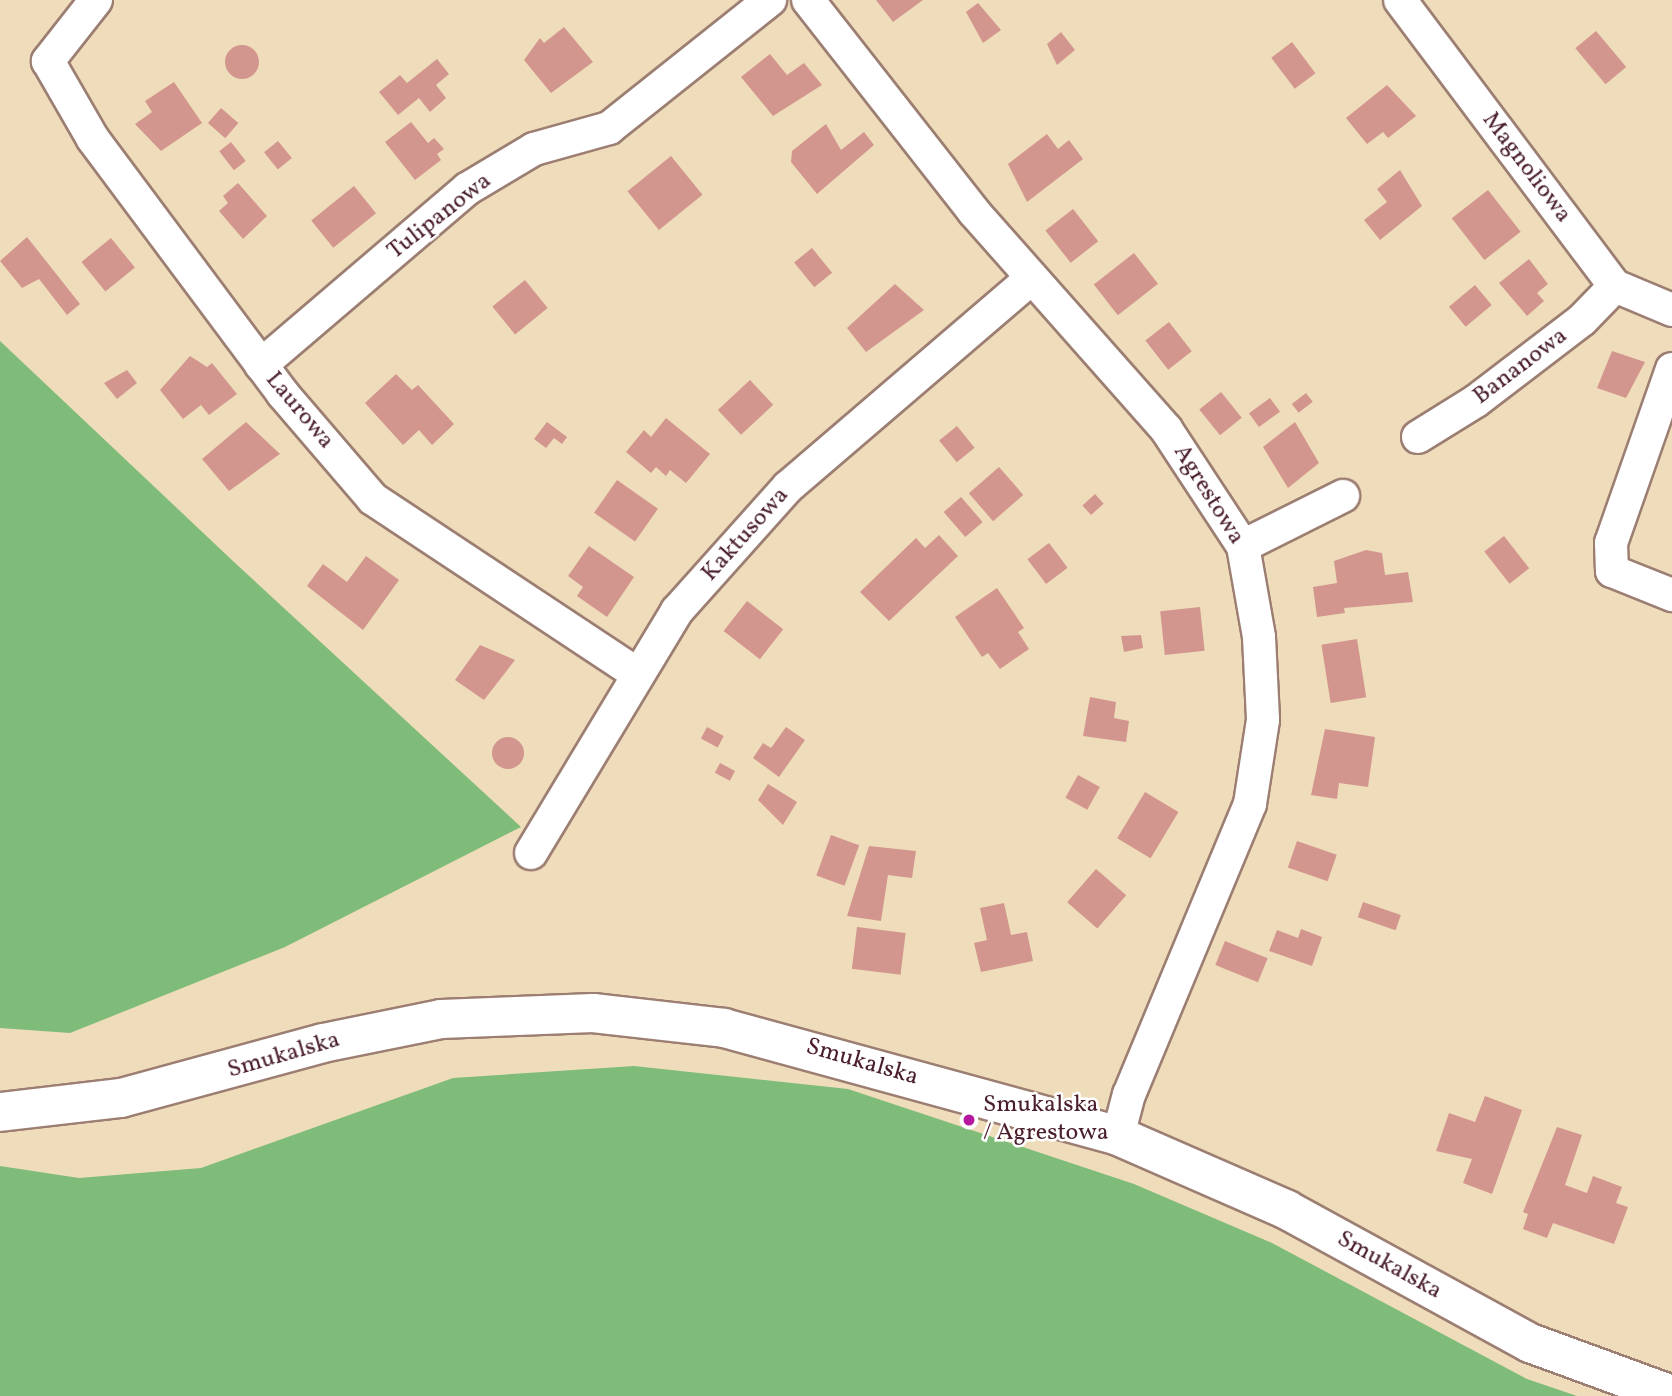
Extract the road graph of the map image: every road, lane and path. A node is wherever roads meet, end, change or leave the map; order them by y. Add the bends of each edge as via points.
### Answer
1 (96, 0) edge
2 (771, 0) edge
3 (808, 0) edge
4 (1400, 0) edge
5 (1032, 278) junction
6 (1615, 286) junction
7 (1672, 310) edge
8 (261, 365) junction
9 (1672, 369) edge
10 (1418, 437) dead end
11 (1343, 496) dead end
12 (1243, 546) junction
13 (1672, 595) edge
14 (637, 674) junction
15 (531, 853) dead end
16 (0, 1112) edge
17 (1118, 1136) junction
18 (1672, 1395) edge

1 - 8 street, Laurowa via 48,61 93,139
2 - 8 street, Tulipanowa via 609,128 534,149 467,190
3 - 5 street, Agrestowa
4 - 6 street, Magnoliowa
5 - 12 street, Agrestowa via 1166,429
5 - 14 street, Kaktusowa via 788,487 677,611
6 - 7 street
6 - 10 street, Bananowa via 1582,320 1476,401
8 - 14 street, Laurowa via 373,499
9 - 13 street via 1611,543 1612,572
11 - 12 street
12 - 17 street, Agrestowa via 1259,637 1263,720 1250,803 1129,1094
14 - 15 street, Kaktusowa
16 - 17 street, Smukalska via 163,1089 401,1025 494,1014 593,1013 769,1038
17 - 18 street, Smukalska via 1287,1210 1530,1343

